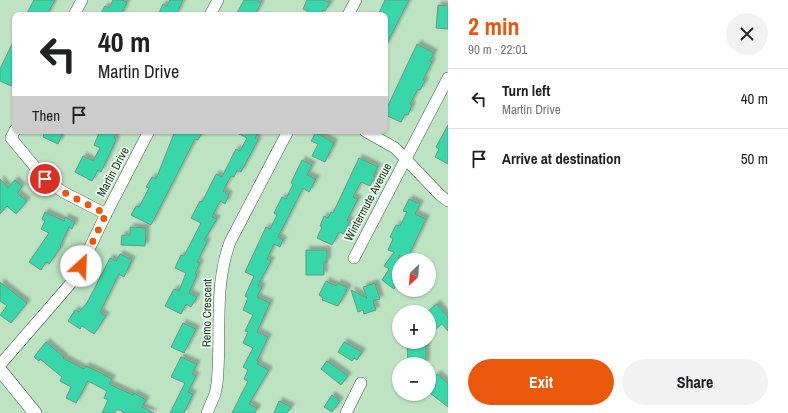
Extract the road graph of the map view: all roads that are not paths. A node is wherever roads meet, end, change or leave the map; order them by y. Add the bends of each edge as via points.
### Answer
1 (82, 0) edge
2 (218, 0) edge
3 (356, 0) edge
4 (76, 12) edge
5 (212, 12) edge
6 (350, 12) edge
7 (448, 78) edge
8 (13, 134) edge
9 (147, 134) edge
10 (286, 134) edge
11 (370, 134) edge
12 (406, 159) junction
13 (448, 201) edge
14 (106, 214) junction
15 (354, 258) dead end
16 (0, 365) edge
17 (0, 370) edge
18 (361, 383) dead end
19 (35, 413) edge
20 (208, 413) edge
21 (346, 413) edge

1 - 4 street
2 - 5 street
3 - 6 street
7 - 12 street, Wintermute Avenue
8 - 14 street, Martin Drive via 11,138 45,179 63,192
9 - 14 street, Martin Drive
10 - 20 street, Remo Crescent via 230,242 225,257 219,290 217,384
11 - 12 street via 395,148
12 - 13 street via 440,196
12 - 15 street, Wintermute Avenue
14 - 16 street via 70,283
17 - 19 main road
18 - 21 street

